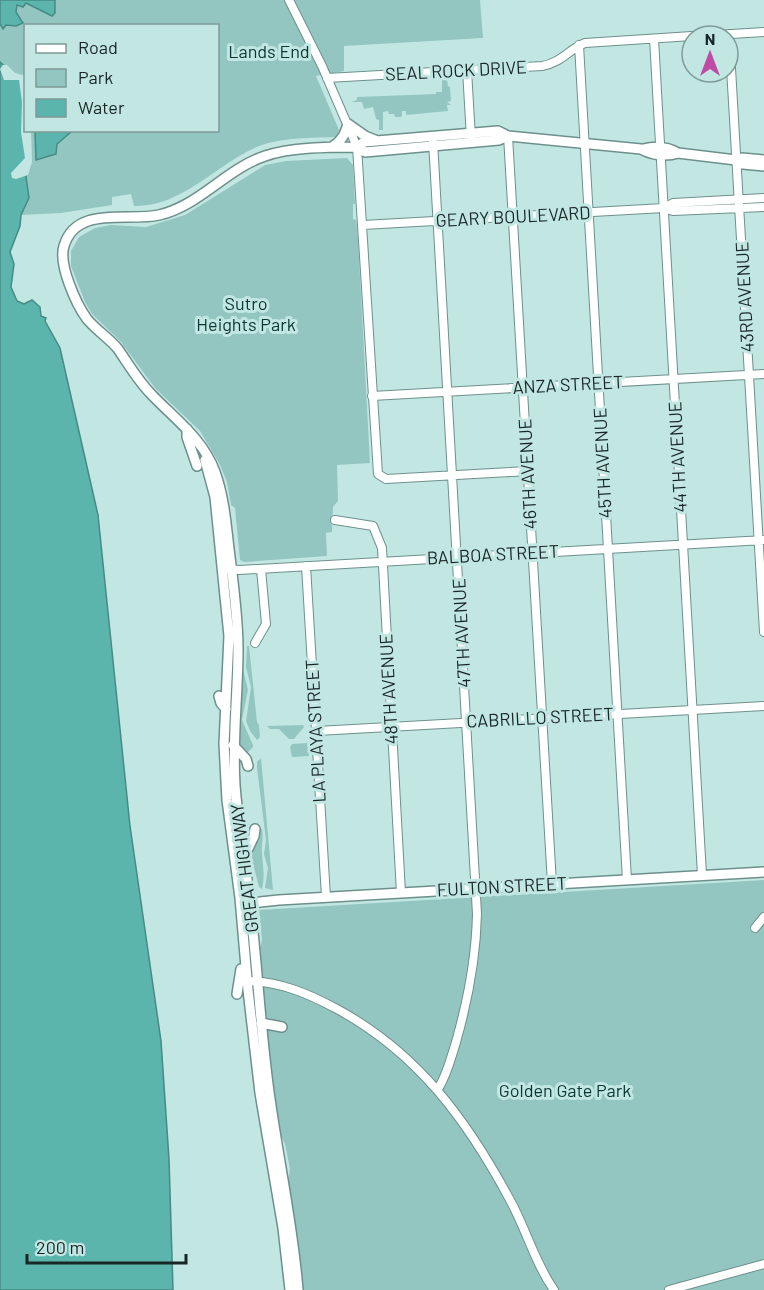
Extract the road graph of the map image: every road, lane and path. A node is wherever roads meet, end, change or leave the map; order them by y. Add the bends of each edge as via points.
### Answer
1 (289, 0) edge
2 (764, 32) edge
3 (740, 33) edge
4 (680, 37) edge
5 (654, 39) junction
6 (579, 45) junction
7 (467, 70) junction
8 (327, 78) junction
9 (732, 84) edge
10 (348, 124) junction
11 (508, 136) junction
12 (471, 138) junction
13 (381, 141) junction
14 (433, 141) junction
15 (585, 143) junction
16 (357, 147) junction
17 (330, 148) junction
18 (661, 151) junction
19 (736, 160) junction
20 (764, 160) edge
21 (764, 166) edge
22 (764, 198) edge
23 (739, 199) junction
24 (764, 207) edge
25 (664, 208) junction
26 (740, 208) junction
27 (589, 213) junction
28 (513, 217) junction
29 (438, 221) junction
30 (363, 225) junction
31 (749, 374) junction
32 (764, 374) edge
33 (674, 379) junction
34 (598, 383) junction
35 (523, 387) junction
36 (448, 392) junction
37 (372, 396) junction
38 (187, 429) junction
39 (197, 466) dead end
40 (528, 471) junction
41 (453, 476) junction
42 (335, 520) dead end
43 (761, 540) edge
44 (683, 544) junction
45 (608, 549) junction
46 (533, 553) junction
47 (457, 557) junction
48 (382, 562) junction
49 (306, 566) junction
50 (227, 569) junction
51 (261, 569) junction
52 (764, 632) edge
53 (255, 643) dead end
54 (219, 696) dead end
55 (764, 706) edge
56 (226, 709) junction
57 (693, 710) junction
58 (617, 714) junction
59 (542, 718) junction
60 (467, 723) junction
61 (392, 727) junction
62 (317, 731) junction
63 (233, 745) junction
64 (248, 766) dead end
65 (255, 829) dead end
66 (244, 857) junction
67 (764, 872) edge
68 (702, 875) junction
69 (627, 880) junction
70 (552, 884) junction
71 (476, 888) junction
72 (401, 893) junction
73 (326, 897) junction
74 (250, 904) junction
75 (240, 908) junction
76 (243, 943) junction
77 (247, 981) junction
78 (257, 981) junction
79 (237, 994) dead end
80 (261, 1023) junction
81 (282, 1027) dead end
82 (253, 1038) junction
83 (438, 1089) junction
84 (266, 1128) junction
85 (280, 1140) junction
86 (287, 1199) junction
87 (280, 1228) junction
88 (295, 1256) junction
89 (764, 1264) edge
90 (290, 1290) edge
91 (298, 1290) edge
92 (554, 1290) edge
93 (669, 1290) edge

1 - 8 street
2 - 3 street
4 - 5 street
5 - 6 street
5 - 18 street, 44TH AVENUE
6 - 7 street, SEAL ROCK DRIVE via 552,64
6 - 15 street, 45TH AVENUE
7 - 8 street, SEAL ROCK DRIVE
7 - 12 street
8 - 10 street
9 - 19 street, 43RD AVENUE
10 - 13 main road
10 - 16 street
10 - 17 main road via 345,134
11 - 12 main road
11 - 15 main road
11 - 28 street, 46TH AVENUE
12 - 14 main road
13 - 14 main road
13 - 16 main road via 364,142
14 - 16 main road via 365,152
14 - 29 street, 47TH AVENUE
15 - 18 main road via 649,153
15 - 27 street, 45TH AVENUE
16 - 17 main road, GREAT HIGHWAY
16 - 30 street
17 - 38 main road, GREAT HIGHWAY via 264,156 170,211 151,217 92,220 75,227 67,238 63,265 84,314 114,344 151,395
18 - 19 main road via 671,156 678,153
18 - 25 street, 44TH AVENUE
19 - 20 main road
19 - 21 main road
19 - 23 street, 43RD AVENUE
22 - 23 street, GEARY BOULEVARD
23 - 25 street, GEARY BOULEVARD via 673,203
23 - 26 street, 43RD AVENUE
24 - 26 street, GEARY BOULEVARD
25 - 26 street, GEARY BOULEVARD
25 - 27 street, GEARY BOULEVARD
25 - 33 street, 44TH AVENUE
26 - 31 street, 43RD AVENUE
27 - 28 street, GEARY BOULEVARD
27 - 34 street, 45TH AVENUE
28 - 29 street, GEARY BOULEVARD
28 - 35 street, 46TH AVENUE
29 - 30 street, GEARY BOULEVARD
29 - 36 street, 47TH AVENUE
30 - 37 street
31 - 32 street, ANZA STREET
31 - 33 street, ANZA STREET
31 - 43 street, 43RD AVENUE
33 - 34 street, ANZA STREET
33 - 44 street, 44TH AVENUE
34 - 35 street, ANZA STREET
34 - 45 street, 45TH AVENUE
35 - 36 street, ANZA STREET
35 - 40 street, 46TH AVENUE
36 - 37 street, ANZA STREET
36 - 41 street, 47TH AVENUE
37 - 41 street via 379,477
38 - 39 main road
38 - 50 main road, GREAT HIGHWAY via 202,449
40 - 41 street
40 - 46 street, 46TH AVENUE
41 - 47 street, 47TH AVENUE
42 - 48 street, 48TH AVENUE via 374,527 382,548
43 - 44 street, BALBOA STREET
43 - 52 street, 43RD AVENUE
44 - 45 street, BALBOA STREET
44 - 57 street, 44TH AVENUE
45 - 46 street, BALBOA STREET
45 - 58 street, 45TH AVENUE
46 - 47 street, BALBOA STREET
46 - 59 street, 46TH AVENUE
47 - 48 street, BALBOA STREET
47 - 60 street, 47TH AVENUE
48 - 49 street, BALBOA STREET
48 - 61 street, 48TH AVENUE
49 - 51 street, BALBOA STREET
49 - 62 street, LA PLAYA STREET
50 - 51 street, BALBOA STREET
50 - 56 main road, GREAT HIGHWAY
50 - 63 main road, GREAT HIGHWAY via 238,648
51 - 53 street via 266,624
54 - 56 main road
55 - 57 street, CABRILLO STREET
56 - 75 main road, GREAT HIGHWAY via 226,788
57 - 58 street, CABRILLO STREET
57 - 68 street, 44TH AVENUE
58 - 59 street, CABRILLO STREET
58 - 69 street, 45TH AVENUE
59 - 60 street, CABRILLO STREET
59 - 70 street, 46TH AVENUE
60 - 61 street, CABRILLO STREET
60 - 71 street, 47TH AVENUE
61 - 62 street, CABRILLO STREET
61 - 72 street, 48TH AVENUE
62 - 73 street, LA PLAYA STREET
63 - 64 main road
63 - 66 main road, GREAT HIGHWAY
65 - 66 main road
66 - 74 main road, GREAT HIGHWAY
67 - 68 main road, FULTON STREET
68 - 69 main road, FULTON STREET
69 - 70 main road, FULTON STREET
70 - 71 main road, FULTON STREET
71 - 72 main road, FULTON STREET
71 - 83 street, 47TH AVENUE via 476,933 468,994 453,1052
72 - 73 main road, FULTON STREET
73 - 74 main road, FULTON STREET
74 - 75 main road, FULTON STREET
74 - 78 main road, GREAT HIGHWAY
75 - 76 main road, GREAT HIGHWAY
76 - 77 main road, GREAT HIGHWAY
76 - 79 main road
77 - 78 street
77 - 82 main road, GREAT HIGHWAY
78 - 80 main road, GREAT HIGHWAY
78 - 83 street via 293,988 361,1023 396,1048
80 - 81 main road
80 - 82 main road
80 - 85 main road, GREAT HIGHWAY
82 - 84 main road, GREAT HIGHWAY
83 - 92 street via 501,1182
84 - 85 main road
84 - 87 main road, GREAT HIGHWAY
85 - 86 main road, GREAT HIGHWAY
86 - 87 main road via 286,1223
86 - 88 main road, GREAT HIGHWAY
87 - 88 main road via 290,1233
87 - 90 main road
88 - 91 main road, GREAT HIGHWAY
89 - 93 street

